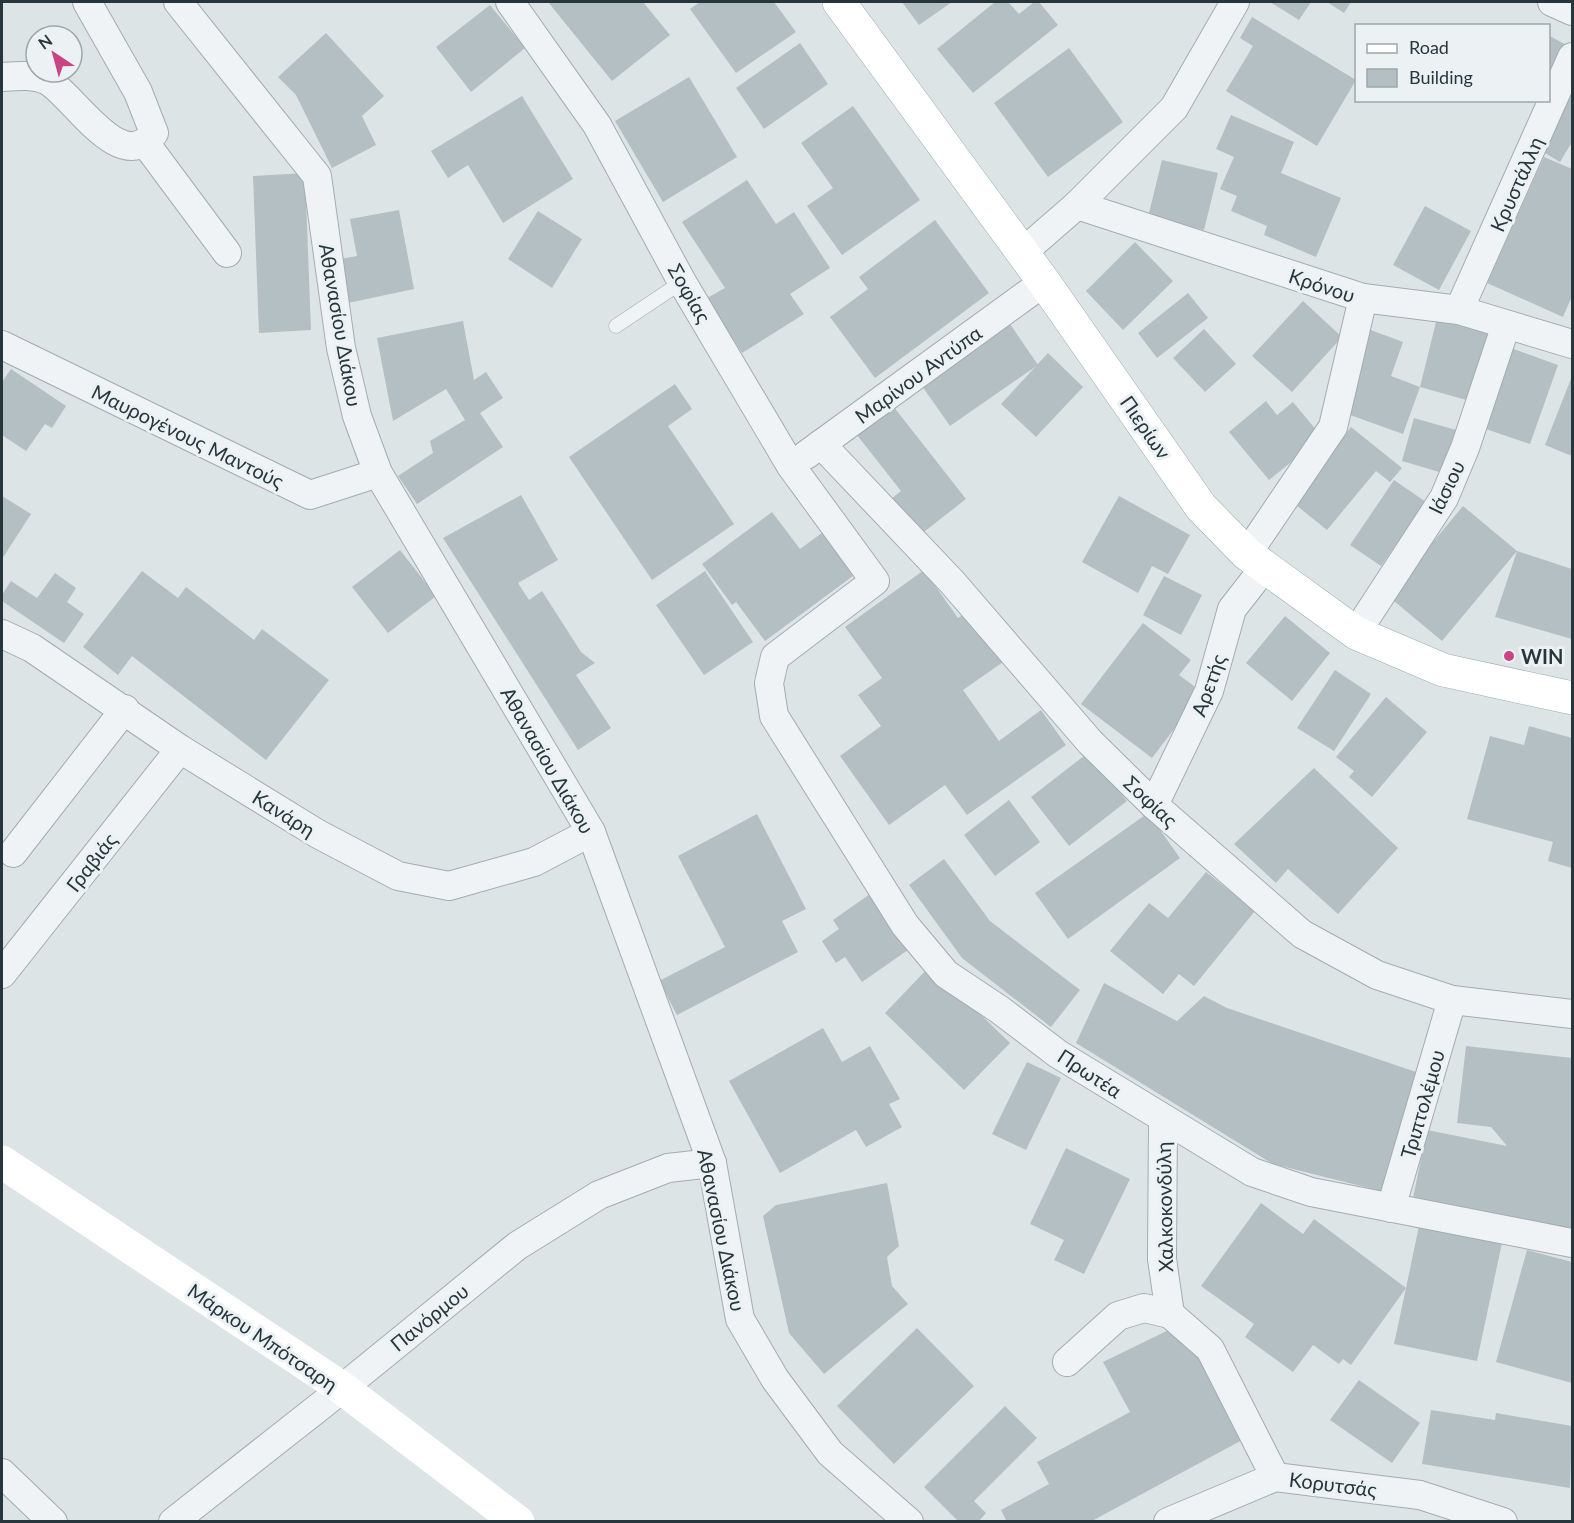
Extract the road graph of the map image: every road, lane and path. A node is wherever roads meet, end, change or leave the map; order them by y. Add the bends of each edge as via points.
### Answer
1 (87, 2) edge
2 (178, 2) edge
3 (510, 2) edge
4 (839, 2) edge
5 (1236, 2) edge
6 (1552, 2) edge
7 (1572, 11) edge
8 (1572, 57) edge
9 (2, 77) edge
10 (146, 144) junction
11 (1077, 206) junction
12 (1023, 252) junction
13 (227, 253) dead end
14 (682, 282) junction
15 (1044, 282) junction
16 (1363, 298) junction
17 (1459, 310) junction
18 (1506, 325) junction
19 (616, 326) dead end
20 (1572, 344) edge
21 (2, 345) edge
22 (821, 444) junction
23 (791, 465) junction
24 (378, 473) junction
25 (1256, 561) junction
26 (1356, 633) junction
27 (2, 634) edge
28 (769, 683) joint
29 (1572, 698) edge
30 (124, 710) junction
31 (180, 749) junction
32 (1154, 805) junction
33 (591, 832) junction
34 (13, 853) dead end
35 (2, 974) edge
36 (1452, 1000) junction
37 (1572, 1014) edge
38 (1163, 1119) junction
39 (2, 1162) edge
40 (712, 1163) junction
41 (1391, 1209) junction
42 (1572, 1243) edge
43 (1170, 1314) junction
44 (1067, 1362) dead end
45 (342, 1388) junction
46 (2, 1473) edge
47 (1275, 1477) junction
48 (52, 1521) edge
49 (173, 1521) edge
50 (518, 1521) edge
51 (909, 1521) edge
52 (1168, 1521) edge
53 (1503, 1521) edge

1 - 10 street via 138,92 154,133
2 - 24 street, Αθανασίου Διάκου via 317,176 341,348 357,416
3 - 14 street, Σοφίας via 597,125
4 - 12 main road, Πιερίων
5 - 11 street via 1174,108
6 - 7 street
8 - 17 street, Κρυστάλλη
9 - 10 street via 25,76 47,81 111,141
10 - 13 street
11 - 12 street
11 - 16 street, Κρόνου
12 - 15 main road, Πιερίων
14 - 19 lane
14 - 23 street, Σοφίας
15 - 22 street, Μαρίνου Αντύπα
15 - 25 main road, Πιερίων via 1201,507
16 - 17 street, Κρόνου
16 - 25 street, Αρετής via 1333,427
17 - 18 street, Κρόνου
18 - 20 street, Κρόνου
18 - 26 street, Ιάσιου via 1444,498
21 - 24 street, Μαυρογένους Μαντούς via 310,495
22 - 23 street, Μαρίνου Αντύπα
22 - 32 street, Σοφίας via 952,582 1090,742
23 - 28 street, Σοφίας via 875,581 775,657
24 - 33 street, Αθανασίου Διάκου
25 - 26 main road, Πιερίων
25 - 32 street, Αρετής via 1232,609 1209,691
26 - 29 main road, Πιερίων via 1443,670
27 - 30 street, Κανάρη via 32,648
28 - 38 street, Πρωτέα via 774,716 905,925 946,974 1058,1054
30 - 31 street, Κανάρη
30 - 34 street
31 - 33 street, Κανάρη via 318,834 398,876 449,886 534,862
31 - 35 street, Γραβιάς
32 - 36 street, Σοφίας via 1302,934 1377,975
33 - 40 street, Αθανασίου Διάκου
36 - 37 street, Σοφίας
36 - 41 street, Τριπτολέμου
38 - 41 street, Πρωτέα via 1252,1172 1311,1191
38 - 43 street, Χαλκοκονδύλη via 1162,1259
39 - 45 main road, Μάρκου Μπότσαρη
40 - 45 street, Πανόρμου via 668,1168 600,1195 517,1246
40 - 51 street, Αθανασίου Διάκου via 740,1319 775,1379 831,1453
41 - 42 street, Πρωτέα
43 - 44 street via 1144,1308 1118,1316
43 - 47 street via 1210,1349
45 - 49 street, Πανόρμου
45 - 50 main road, Μάρκου Μπότσαρη
46 - 48 street
47 - 52 street, Κορυτσάς
47 - 53 street, Κορυτσάς via 1420,1496

